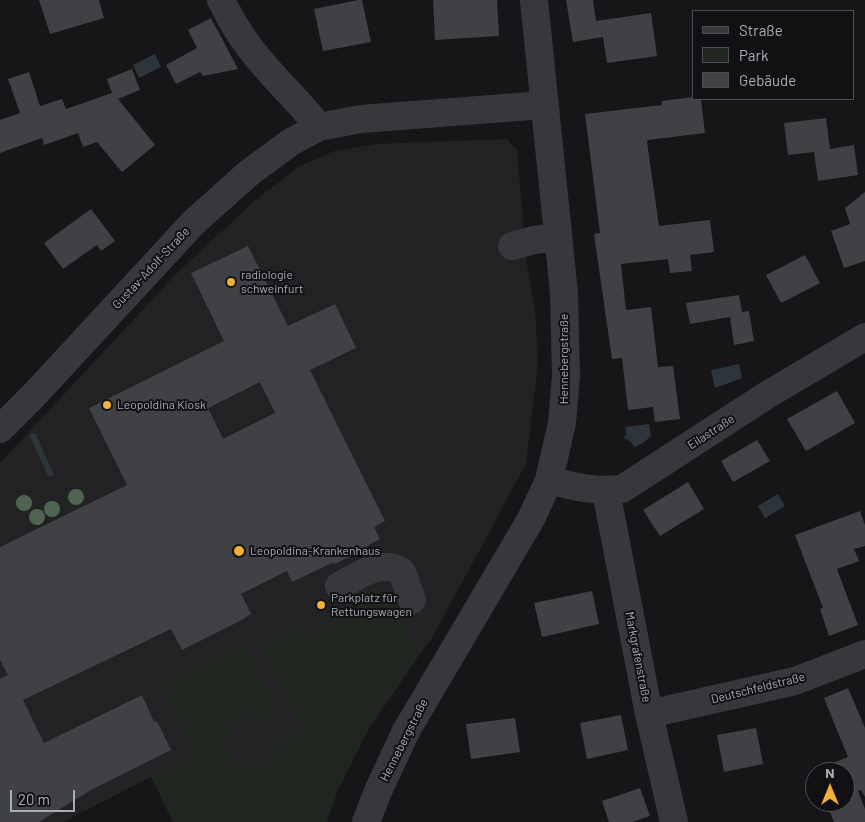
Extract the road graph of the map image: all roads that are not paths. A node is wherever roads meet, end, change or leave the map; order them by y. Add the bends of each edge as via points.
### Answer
1 (221, 0) edge
2 (534, 0) edge
3 (544, 105) junction
4 (319, 127) junction
5 (558, 237) junction
6 (512, 246) dead end
7 (865, 337) edge
8 (0, 429) edge
9 (549, 480) junction
10 (606, 491) junction
11 (339, 586) dead end
12 (412, 600) dead end
13 (865, 654) edge
14 (649, 714) junction
15 (366, 822) edge
16 (674, 822) edge

1 - 4 street via 245,42
2 - 3 street, Hennebergstraße
3 - 4 street, Gustav-Adolf-Straße via 361,119
3 - 5 street, Hennebergstraße
4 - 8 street, Gustav-Adolf-Straße via 291,142 250,172 194,222
5 - 6 street
5 - 9 street, Hennebergstraße via 564,293 566,376 562,423
7 - 10 street, Eilastraße via 768,395 635,482 622,489
9 - 10 street, Eilastraße
9 - 15 street, Hennebergstraße via 531,518 406,731
10 - 14 street, Markgrafenstraße
11 - 12 street via 371,570 388,566 402,572
13 - 14 street, Deutschfeldstraße via 795,681
14 - 16 street, Markgrafenstraße

